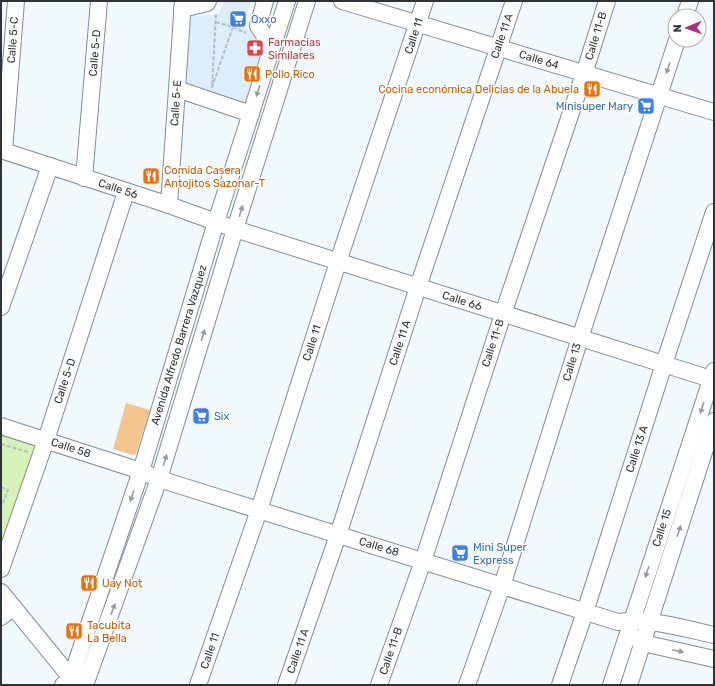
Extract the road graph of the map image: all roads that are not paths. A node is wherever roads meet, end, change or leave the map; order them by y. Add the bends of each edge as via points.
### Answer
1 (16, 1) edge
2 (99, 1) edge
3 (265, 1) edge
4 (288, 1) edge
5 (307, 1) edge
6 (342, 1) edge
7 (425, 1) edge
8 (514, 1) edge
9 (607, 1) edge
10 (212, 4) edge
11 (182, 5) edge
12 (418, 24) junction
13 (272, 47) junction
14 (498, 48) junction
15 (674, 48) edge
16 (584, 74) junction
17 (177, 90) junction
18 (659, 96) junction
19 (714, 112) edge
20 (251, 114) junction
21 (3, 150) edge
22 (50, 166) junction
23 (84, 178) junction
24 (126, 192) junction
25 (169, 205) junction
26 (714, 212) edge
27 (216, 222) junction
28 (235, 229) junction
29 (338, 262) junction
30 (418, 287) junction
31 (1, 307) edge
32 (503, 314) junction
33 (580, 338) junction
34 (664, 364) junction
35 (713, 375) edge
36 (714, 422) edge
37 (1, 426) edge
38 (46, 440) junction
39 (141, 471) junction
40 (159, 479) junction
41 (259, 510) junction
42 (338, 535) junction
43 (423, 561) junction
44 (1, 569) edge
45 (502, 586) junction
46 (1, 592) edge
47 (7, 612) edge
48 (585, 612) junction
49 (650, 621) junction
50 (625, 625) junction
51 (714, 635) edge
52 (643, 643) junction
53 (714, 658) edge
54 (74, 683) edge
55 (198, 685) edge
56 (286, 685) edge
57 (379, 685) edge
58 (467, 685) edge
59 (560, 685) edge
60 (611, 685) edge
61 (629, 685) edge

1 - 21 street, Calle 5-C
2 - 23 street, Calle 5-D
3 - 13 street via 258,26
4 - 13 street, Avenida Alfredo Barrera Vazquez
28 -> 5 street, Avenida Alfredo Barrera Vazquez
6 - 12 street, Calle 64
7 - 12 street, Calle 11
8 - 14 street, Calle 11 A
9 - 16 street, Calle 11-B
10 - 11 street
11 - 17 street, Calle 5-E
12 - 14 street, Calle 64
12 - 29 street, Calle 11
13 -> 20 street, Avenida Alfredo Barrera Vazquez
14 - 16 street, Calle 64
14 - 30 street, Calle 11 A
15 -> 18 street, Calle 13
16 - 18 street, Calle 64
16 - 32 street, Calle 11-B
17 - 20 street
17 - 25 street, Calle 5-E
18 - 19 street, Calle 64
18 - 33 street, Calle 13
20 - 27 street, Avenida Alfredo Barrera Vazquez
21 - 22 street, Calle 56
22 - 23 street, Calle 56
22 - 31 street
23 - 24 street, Calle 56
24 - 25 street, Calle 56
24 - 38 street, Calle 5-D
25 - 27 street, Calle 56
26 - 34 street, Calle 13 A
27 - 28 street, Calle 56
27 - 39 street, Avenida Alfredo Barrera Vazquez
28 - 29 street, Calle 66
40 -> 28 street, Avenida Alfredo Barrera Vazquez
29 - 30 street, Calle 66
29 - 41 street, Calle 11
30 - 32 street, Calle 66
30 - 42 street, Calle 11 A
32 - 33 street, Calle 66
32 - 43 street, Calle 11-B
33 - 34 street, Calle 66
33 - 45 street, Calle 13
34 - 35 street, Calle 66
34 - 48 street, Calle 13 A
35 -> 50 street, Calle 15
49 -> 36 street, Calle 15
37 - 38 street, Calle 58
38 - 39 street, Calle 58
38 - 44 street, Calle 5-D
39 - 40 street, Calle 68
39 -> 54 street, Avenida Alfredo Barrera Vazquez
40 - 41 street, Calle 68
54 -> 40 street, Avenida Alfredo Barrera Vazquez
41 - 42 street, Calle 68
41 - 55 street, Calle 11
42 - 43 street, Calle 68
42 - 56 street, Calle 11 A
43 - 45 street, Calle 68
43 - 57 street, Calle 11-B
45 - 48 street, Calle 68
45 - 58 street, Calle 13
46 - 47 street
47 - 54 street
48 - 50 street, Calle 68
48 - 59 street, Calle 13 A
49 - 50 street
49 - 51 street
49 - 52 street, Calle 15
50 - 52 street
50 - 60 street, Calle 15
52 -> 53 street
52 - 61 street, Calle 15

